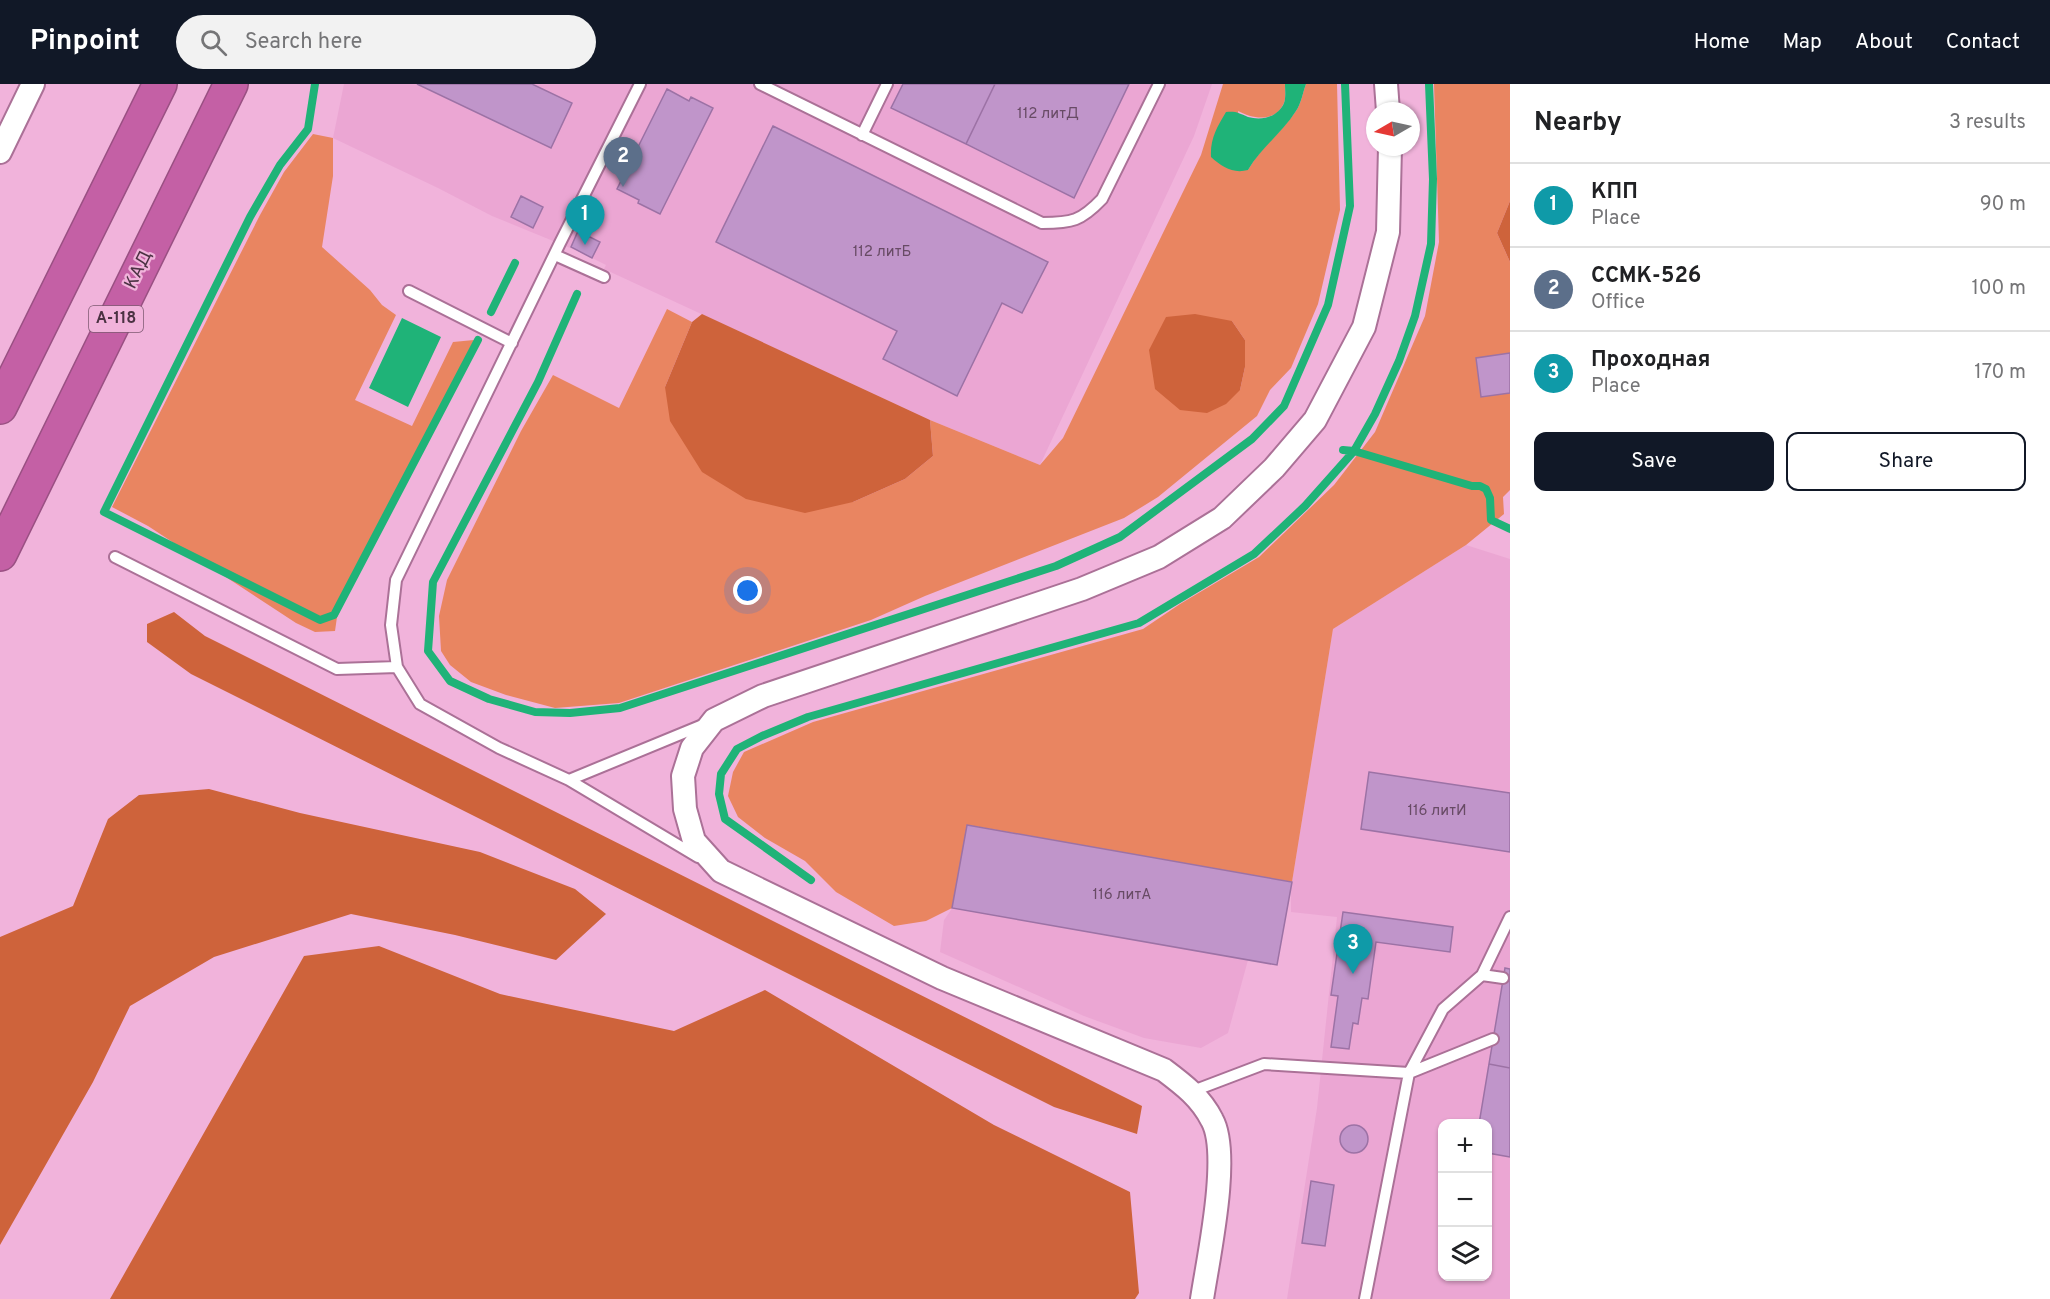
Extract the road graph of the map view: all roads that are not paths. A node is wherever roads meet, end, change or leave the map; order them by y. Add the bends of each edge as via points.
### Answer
1 (33, 84) edge
2 (160, 84) edge
3 (231, 84) edge
4 (640, 84) edge
5 (760, 84) edge
6 (887, 84) edge
7 (1159, 84) edge
8 (1386, 84) edge
9 (1387, 102) edge
10 (862, 135) junction
11 (0, 152) edge
12 (1390, 156) edge
13 (555, 255) junction
14 (604, 277) dead end
15 (409, 291) dead end
16 (512, 343) junction
17 (0, 407) edge
18 (0, 554) edge
19 (115, 557) dead end
20 (397, 667) junction
21 (714, 720) junction
22 (570, 780) junction
23 (721, 871) junction
24 (1510, 917) edge
25 (1482, 975) junction
26 (1503, 978) dead end
27 (1493, 1039) dead end
28 (1409, 1073) junction
29 (1192, 1091) junction
30 (1202, 1299) edge
31 (1365, 1299) edge

1 - 11 street
2 - 17 highway
3 - 18 highway, КАД / А-118
4 - 13 lane
5 - 10 lane
6 - 10 lane
7 - 10 lane via 1102,199 1087,214 1066,223 1042,223
8 - 9 street
12 - 21 street via 1388,232 1364,327 1315,420 1274,468 1222,518 1159,557 1082,589 763,696
13 - 14 lane
13 - 16 lane
15 - 16 lane
16 - 20 lane via 396,580 391,625
19 - 20 lane via 337,669
20 - 22 lane via 420,704 499,748
21 - 22 lane
21 - 23 street via 692,748 683,776 685,809 694,841
22 - 23 lane
23 - 29 street via 942,978 1164,1070
24 - 25 lane
25 - 26 lane
25 - 28 lane via 1443,1009
27 - 28 lane
28 - 29 lane via 1264,1064
28 - 31 lane
29 - 30 street via 1214,1121 1220,1154 1217,1204

